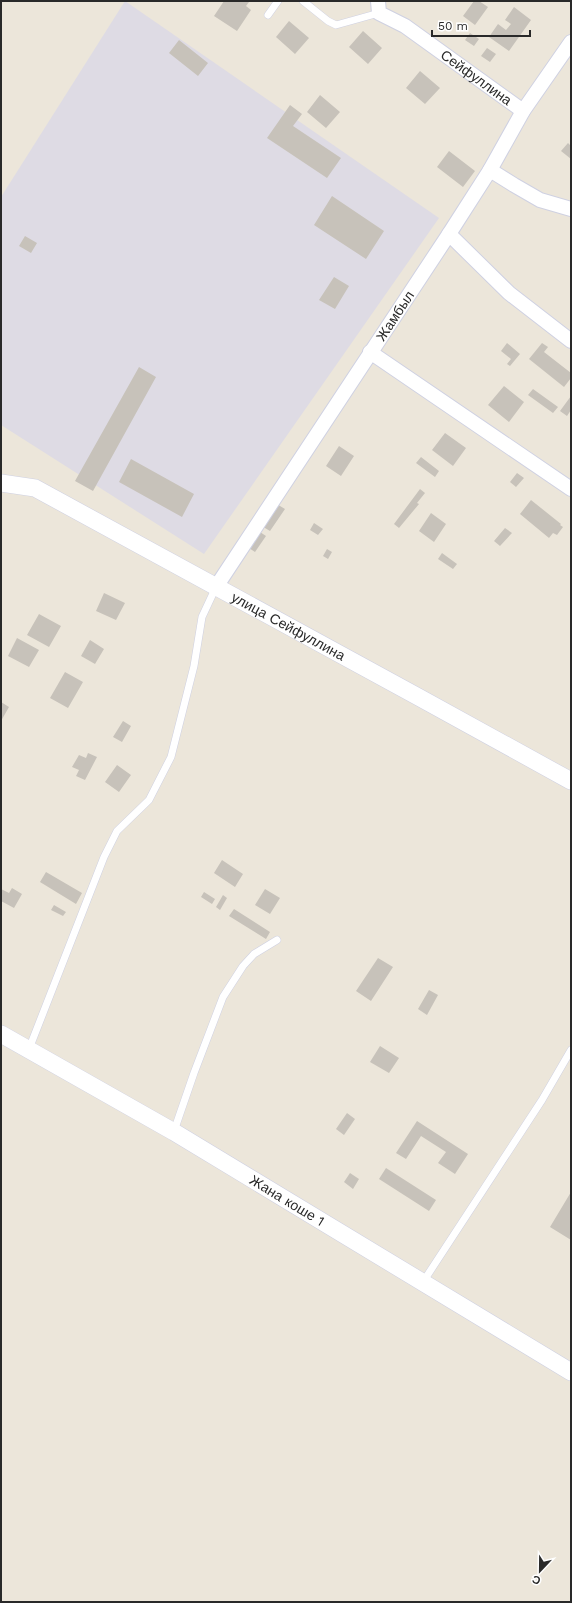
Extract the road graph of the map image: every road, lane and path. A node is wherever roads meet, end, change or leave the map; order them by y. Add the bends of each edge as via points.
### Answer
1 (278, 1) edge
2 (303, 1) edge
3 (378, 7) edge
4 (268, 15) dead end
5 (571, 42) edge
6 (523, 111) junction
7 (490, 170) junction
8 (571, 208) edge
9 (449, 234) junction
10 (571, 340) edge
11 (370, 352) junction
12 (1, 483) edge
13 (571, 489) edge
14 (216, 587) junction
15 (571, 781) edge
16 (277, 940) dead end
17 (1, 1034) edge
18 (29, 1049) junction
19 (571, 1050) edge
20 (174, 1132) junction
21 (423, 1282) junction
22 (571, 1372) edge

1 - 4 lane
2 - 3 lane via 336,25
3 - 6 street, Сейфуллина
5 - 6 street, Жамбыл
6 - 7 street, Жамбыл
7 - 8 street via 540,200
7 - 9 street, Жамбыл
9 - 10 street via 509,293
9 - 11 street, Жамбыл
11 - 13 street
11 - 14 street, Жамбыл
12 - 14 street, улица Сейфуллина via 35,488
14 - 15 street, улица Сейфуллина
14 - 18 lane via 202,617 194,666 171,757 149,800 117,831 104,857
16 - 20 lane via 254,954 242,966 223,997
17 - 18 street, Жана коше 1
18 - 20 street, Жана коше 1
19 - 21 lane via 542,1100
20 - 21 street, Жана коше 1
21 - 22 street, Жана коше 1

